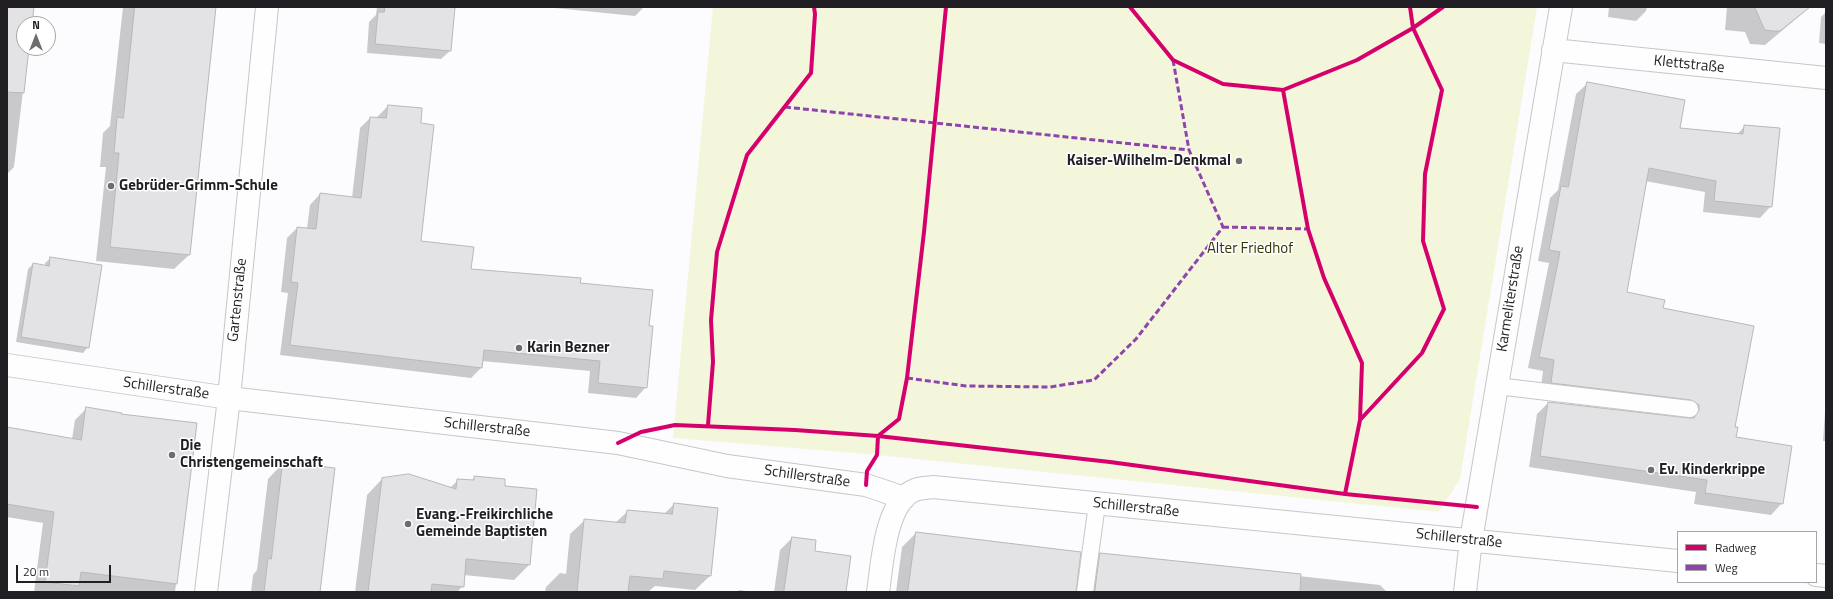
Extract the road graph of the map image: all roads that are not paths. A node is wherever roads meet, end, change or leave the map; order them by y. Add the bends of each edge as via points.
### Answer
1 (267, 7) edge
2 (1561, 7) edge
3 (1553, 50) junction
4 (1826, 78) edge
5 (7, 366) edge
6 (1497, 386) junction
7 (229, 398) junction
8 (1690, 409) dead end
9 (904, 498) junction
10 (1097, 504) junction
11 (1471, 540) junction
12 (1677, 561) edge
13 (206, 592) edge
14 (878, 592) edge
15 (1085, 592) edge
16 (1465, 592) edge

1 - 7 street, Gartenstraße
2 - 3 street, Karmeliterstraße
3 - 4 street, Klettstraße
3 - 6 street, Karmeliterstraße
5 - 7 street, Schillerstraße
6 - 8 lane
6 - 11 street, Karmeliterstraße
7 - 9 street, Schillerstraße via 618,443 727,466 866,485
7 - 13 street, Gartenstraße
9 - 10 street, Schillerstraße via 914,490 933,487
9 - 14 street via 894,512 887,533
10 - 11 street, Schillerstraße
10 - 15 lane
11 - 12 street, Schillerstraße
11 - 16 street, Karmeliterstraße

